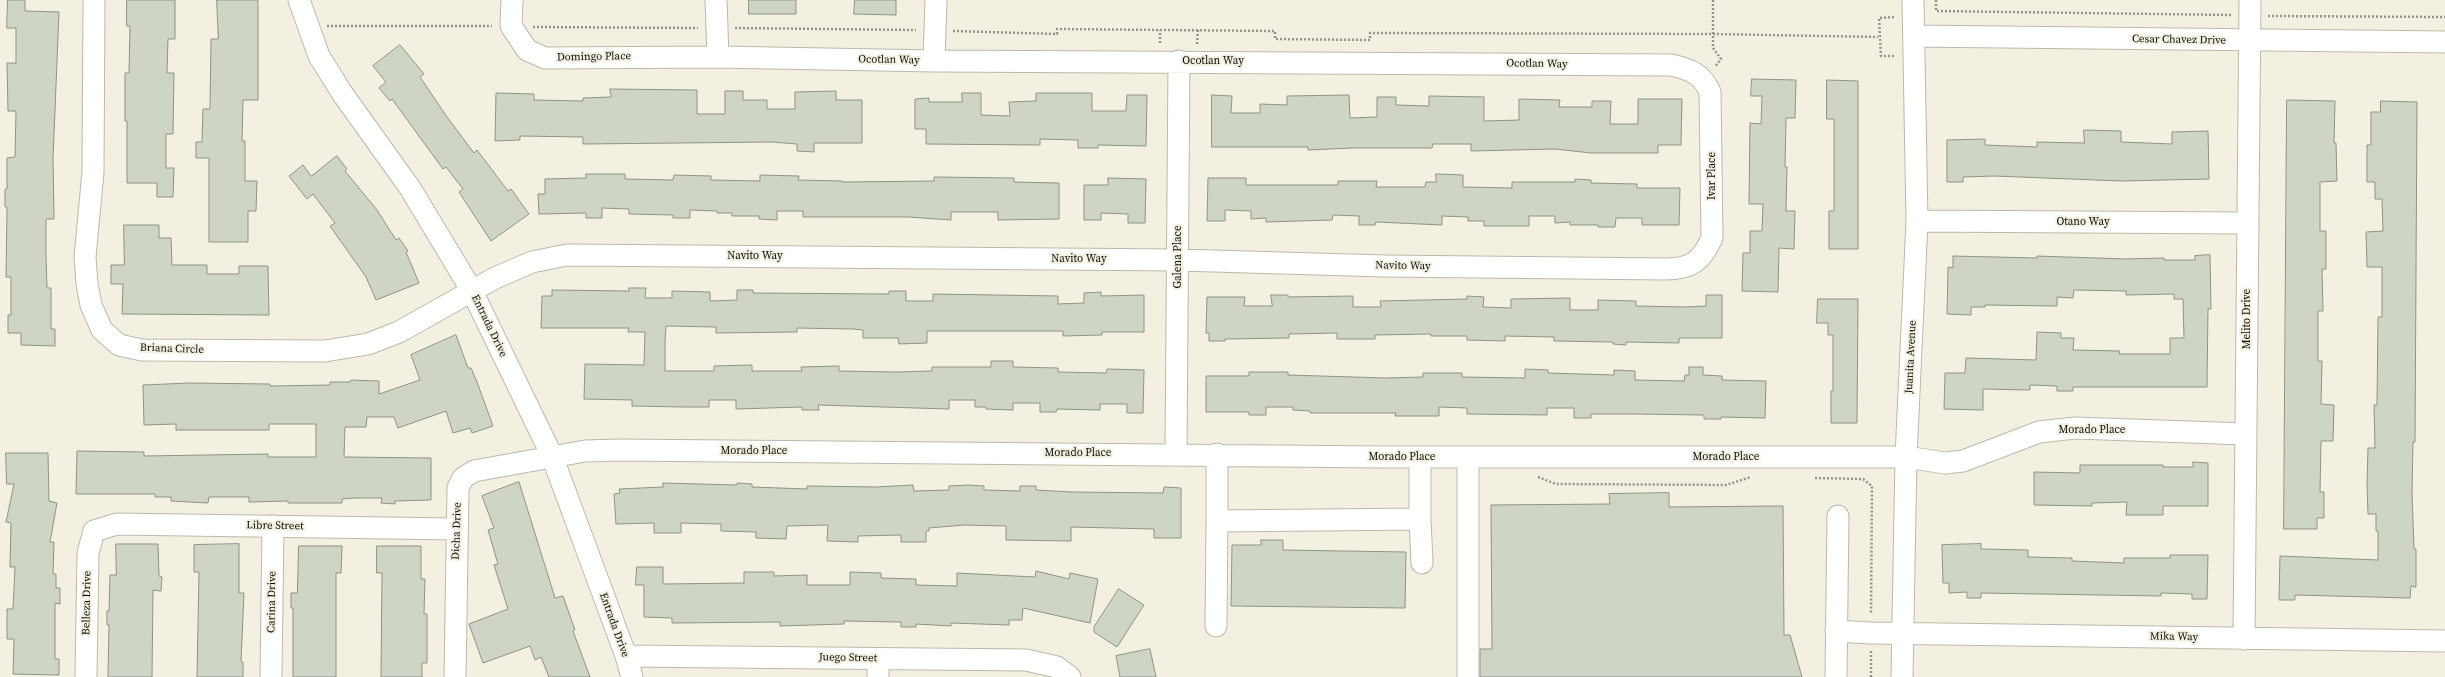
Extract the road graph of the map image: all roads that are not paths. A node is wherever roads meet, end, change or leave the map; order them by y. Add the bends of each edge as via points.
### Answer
1 (94, 0) edge
2 (299, 0) edge
3 (512, 0) edge
4 (716, 0) edge
5 (936, 0) edge
6 (1913, 8) edge
7 (2250, 8) edge
8 (1914, 36) junction
9 (2249, 41) junction
10 (2445, 42) edge
11 (718, 56) junction
12 (934, 61) junction
13 (1179, 61) junction
14 (1705, 81) joint
15 (1918, 220) junction
16 (2248, 223) junction
17 (1178, 260) junction
18 (1692, 264) joint
19 (472, 291) junction
20 (2246, 434) junction
21 (1176, 453) junction
22 (1218, 454) junction
23 (552, 456) junction
24 (1420, 457) junction
25 (1468, 457) junction
26 (1906, 457) junction
27 (1838, 516) dead end
28 (1420, 519) junction
29 (1218, 522) junction
30 (273, 526) junction
31 (456, 529) junction
32 (94, 531) joint
33 (1422, 563) dead end
34 (1216, 626) dead end
35 (1836, 631) junction
36 (1902, 632) junction
37 (2244, 639) junction
38 (2445, 641) edge
39 (626, 656) junction
40 (878, 668) edge
41 (1069, 675) edge
42 (86, 677) edge
43 (271, 677) edge
44 (455, 677) edge
45 (632, 677) edge
46 (1468, 677) edge
47 (1836, 677) edge
48 (1902, 677) edge

1 - 19 street, Briana Circle via 93,172 85,257 92,305 102,330 119,345 142,350 326,352 368,344 393,334
2 - 19 street, Entrada Drive via 319,56 410,188
3 - 11 street, Domingo Place via 511,26 527,50 546,58
4 - 11 street
5 - 12 street
6 - 8 street, Juanita Avenue
7 - 9 street, Melito Drive
8 - 9 street, Cesar Chavez Drive
8 - 15 street, Juanita Avenue
9 - 10 street, Cesar Chavez Drive
9 - 16 street, Melito Drive
11 - 12 street, Ocotlan Way
12 - 13 street, Ocotlan Way
13 - 14 street, Ocotlan Way via 1671,65 1690,69
13 - 17 street, Galena Place
14 - 18 street, Ivar Place via 1712,104 1712,238 1705,254
15 - 16 street, Otano Way
15 - 26 street, Juanita Avenue
16 - 20 street, Melito Drive
17 - 18 street, Navito Way via 1385,266 1665,269 1681,269
17 - 19 street, Navito Way via 567,255 532,262
17 - 21 street, Galena Place
19 - 23 street, Entrada Drive
20 - 26 street, Morado Place via 2075,428 2039,432 1963,461 1945,463
20 - 37 street, Melito Drive
21 - 22 street, Morado Place
21 - 23 street, Morado Place via 619,450 585,451
22 - 24 street, Morado Place
22 - 29 street
23 - 31 street, Dicha Drive via 474,471 463,478 458,488
23 - 39 street, Entrada Drive
24 - 25 street, Morado Place
24 - 28 street
25 - 26 street, Morado Place
25 - 46 street
26 - 36 street, Juanita Avenue
27 - 35 street
28 - 29 street
28 - 33 street
29 - 34 street
30 - 31 street, Libre Street
30 - 32 street, Libre Street via 116,524
30 - 43 street, Carina Drive
31 - 44 street, Dicha Drive
32 - 42 street, Belleza Drive via 88,553
35 - 36 street, Mika Way
35 - 47 street
36 - 37 street, Mika Way
36 - 48 street, Juanita Avenue
37 - 38 street, Mika Way
39 - 40 street, Juego Street
39 - 45 street, Entrada Drive
40 - 41 street, Juego Street via 1026,660 1057,667

